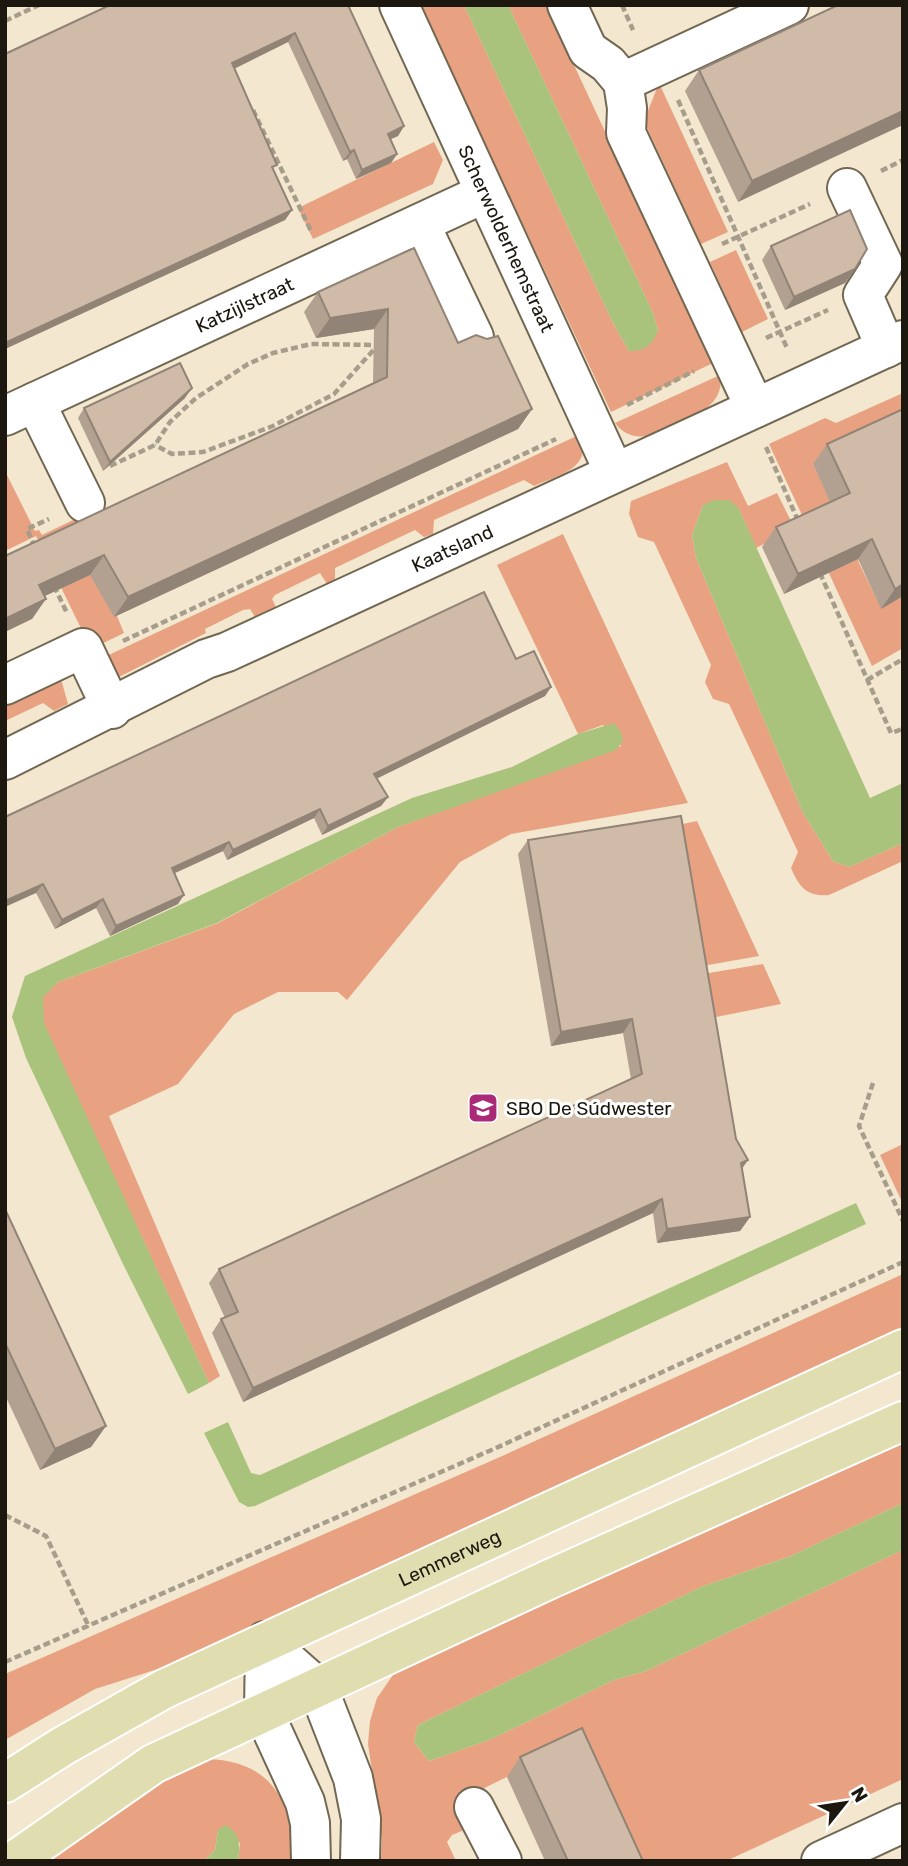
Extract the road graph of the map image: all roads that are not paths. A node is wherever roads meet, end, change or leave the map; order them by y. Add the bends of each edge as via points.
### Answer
1 (399, 5) edge
2 (567, 5) edge
3 (789, 5) edge
4 (623, 82) junction
5 (847, 188) road end
6 (485, 193) junction
7 (420, 224) junction
8 (474, 337) edge
9 (894, 344) edge
10 (755, 408) junction
11 (20, 409) edge
12 (614, 471) junction
13 (80, 493) road end
14 (5, 685) edge
15 (112, 709) junction
16 (5, 760) edge
17 (903, 1349) edge
18 (903, 1421) edge
19 (265, 1641) junction
20 (318, 1688) junction
21 (264, 1713) junction
22 (5, 1783) edge
23 (474, 1807) dead end
24 (903, 1824) edge
25 (14, 1861) edge
26 (311, 1861) edge
27 (360, 1861) edge
28 (502, 1861) edge
29 (821, 1861) edge

1 - 6 street, Scherwolderhemstraat
2 - 4 street via 588,50
3 - 4 street
4 - 10 street via 626,133
5 - 9 street via 883,264 863,295
6 - 7 street, Katzijlstraat
6 - 12 street, Scherwolderhemstraat
7 - 8 street
7 - 11 street, Katzijlstraat
9 - 10 street, Kaatsland
10 - 12 street, Kaatsland
11 - 13 street
12 - 15 street, Kaatsland via 176,673
14 - 15 street via 85,653
15 - 16 street, Kaatsland
17 - 19 main road, Lemmerweg
18 - 20 main road
19 - 20 street
19 - 21 street
19 - 22 main road, Lemmerweg via 164,1689
20 - 21 main road
20 - 27 street via 358,1799
21 - 25 main road via 153,1764
21 - 26 street via 305,1802
23 - 28 street
24 - 29 street

